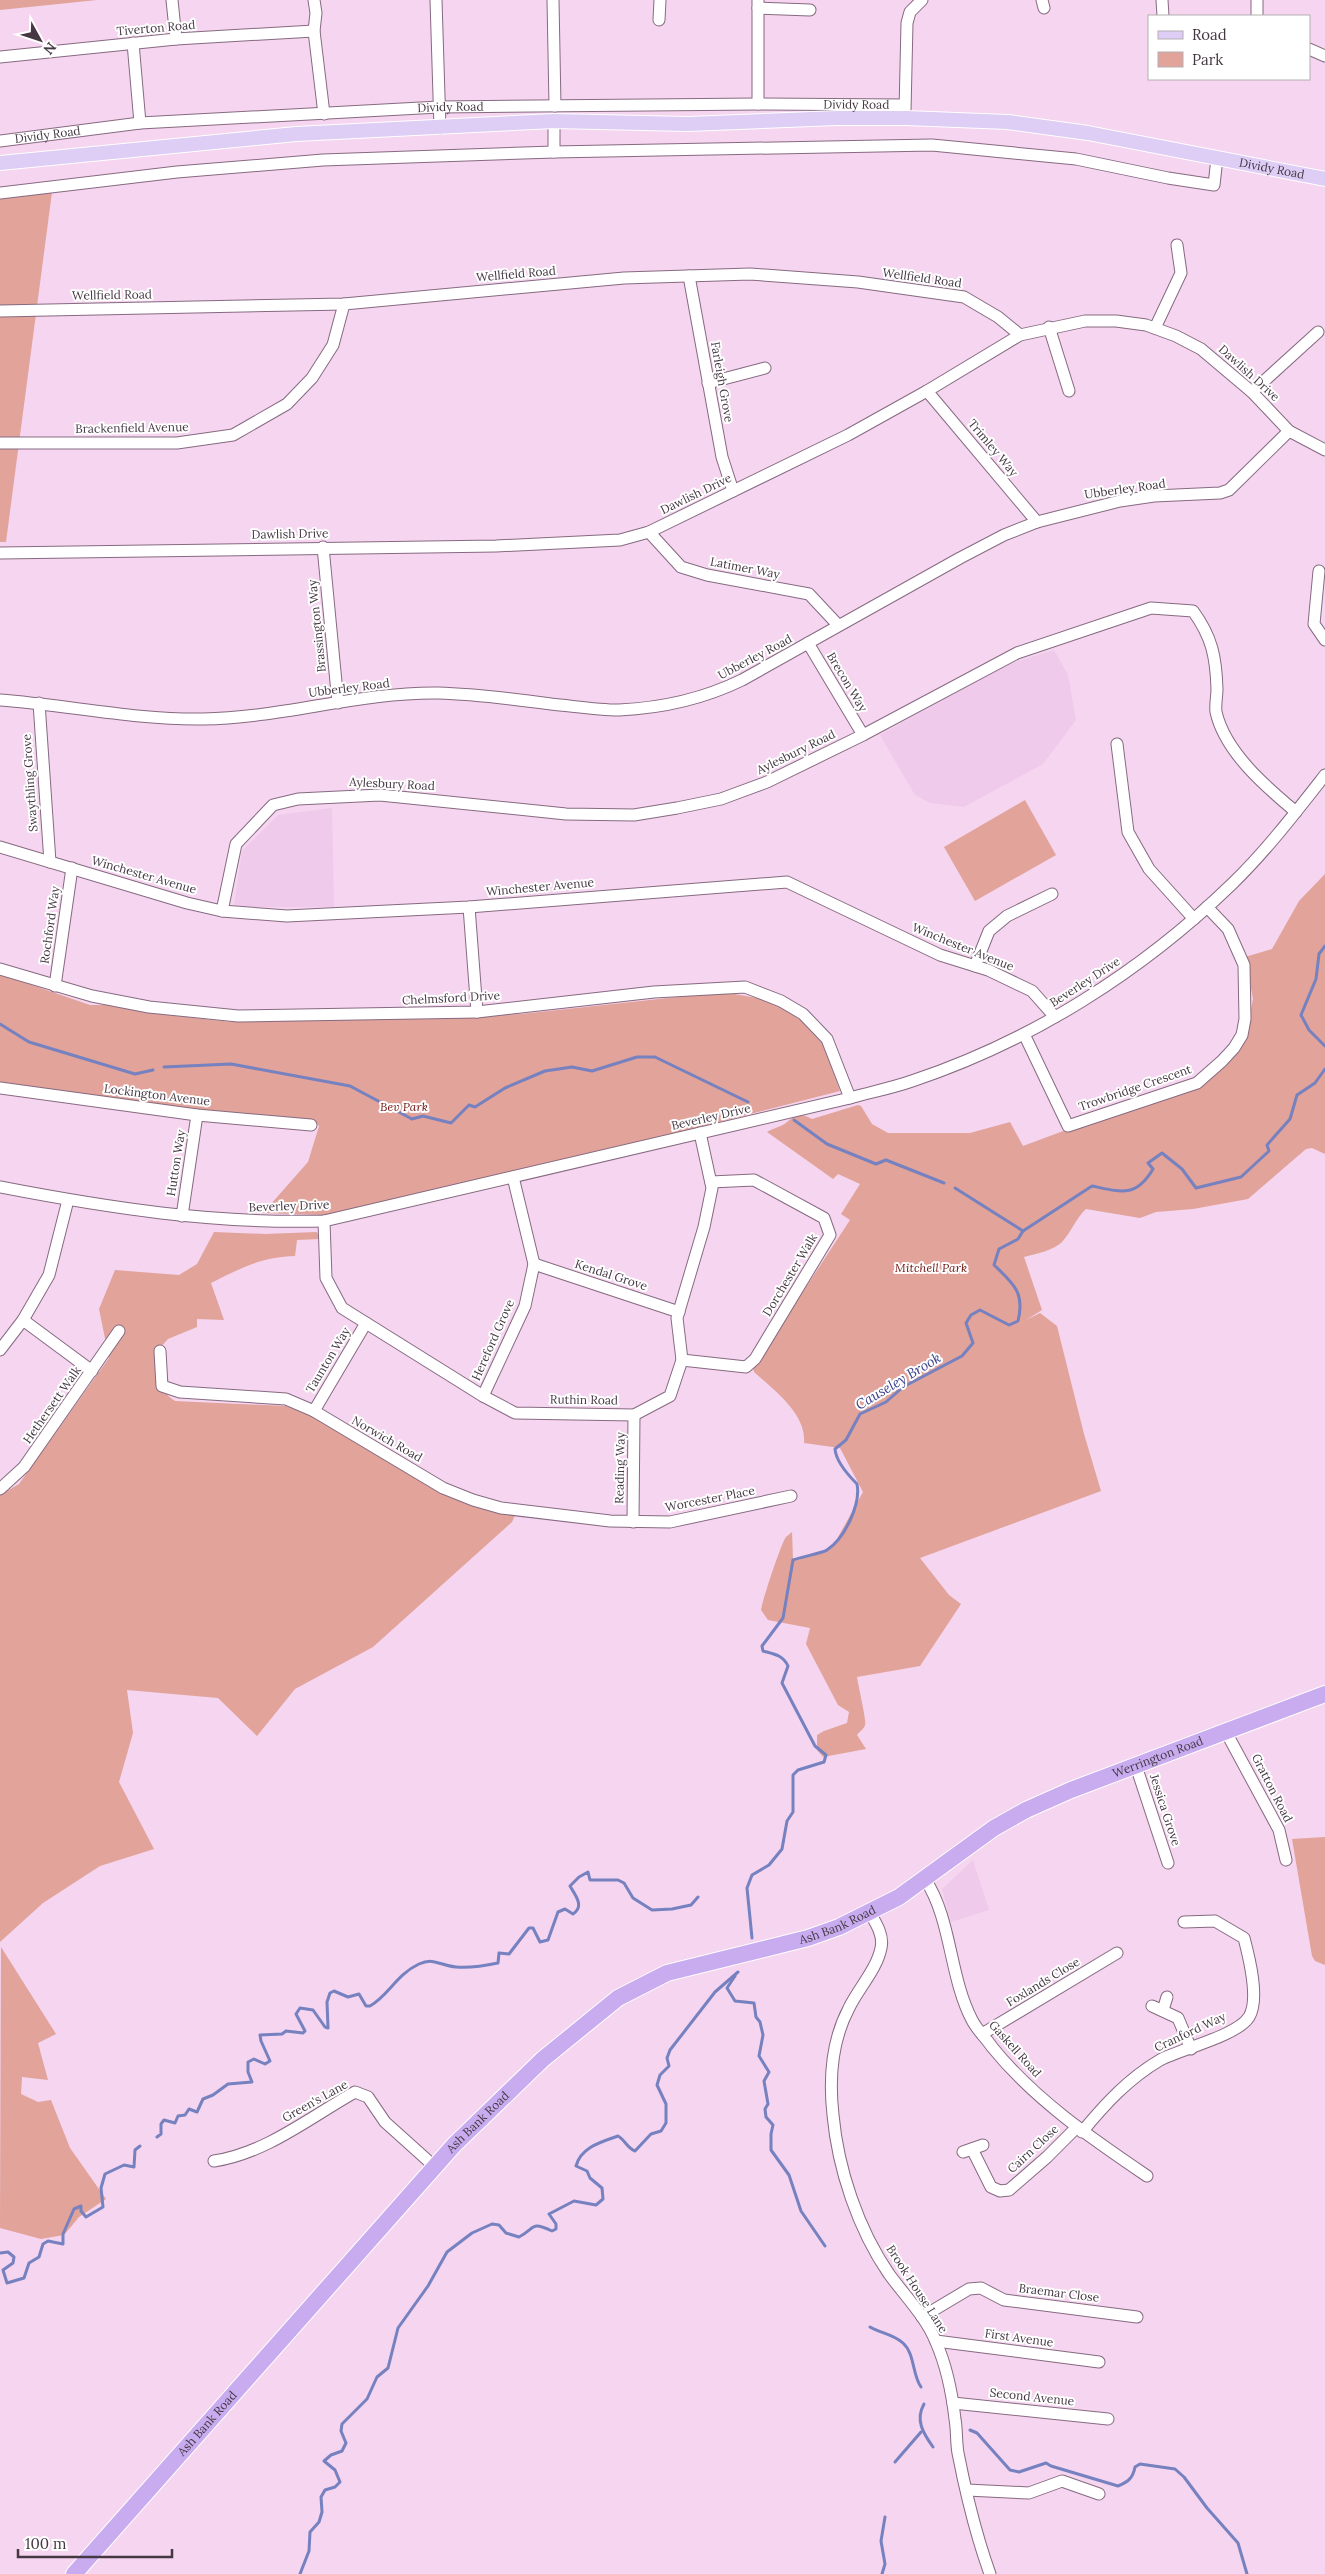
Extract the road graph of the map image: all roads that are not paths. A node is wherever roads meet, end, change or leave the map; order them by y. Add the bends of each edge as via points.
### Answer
1 (172, 0) edge
2 (314, 0) edge
3 (436, 0) edge
4 (553, 0) edge
5 (660, 0) edge
6 (922, 0) edge
7 (1162, 0) edge
8 (1257, 0) edge
9 (758, 4) edge
10 (810, 10) dead end
11 (1163, 15) edge
12 (1257, 15) edge
13 (660, 20) dead end
14 (314, 31) junction
15 (176, 39) junction
16 (133, 43) junction
17 (1310, 49) edge
18 (1325, 56) edge
19 (0, 57) edge
20 (758, 104) junction
21 (555, 106) junction
22 (439, 107) junction
23 (905, 112) junction
24 (324, 114) junction
25 (554, 121) junction
26 (140, 123) junction
27 (440, 128) junction
28 (0, 141) edge
29 (554, 152) junction
30 (1217, 158) junction
31 (0, 163) edge
32 (1325, 179) edge
33 (0, 193) edge
34 (1177, 245) dead end
35 (689, 276) junction
36 (344, 304) junction
37 (0, 311) edge
38 (1049, 327) junction
39 (1155, 328) junction
40 (1318, 332) dead end
41 (1020, 335) junction
42 (765, 368) dead end
43 (708, 383) junction
44 (1069, 390) dead end
45 (927, 391) junction
46 (1252, 392) junction
47 (1289, 431) junction
48 (0, 442) edge
49 (1325, 450) edge
50 (734, 491) junction
51 (1037, 522) junction
52 (649, 532) junction
53 (323, 547) junction
54 (0, 553) edge
55 (1318, 571) dead end
56 (838, 625) junction
57 (1325, 640) edge
58 (808, 644) junction
59 (0, 700) edge
60 (39, 703) junction
61 (338, 703) junction
62 (863, 735) junction
63 (1117, 744) dead end
64 (1325, 775) edge
65 (1296, 812) junction
66 (0, 847) edge
67 (50, 862) junction
68 (72, 868) junction
69 (1052, 894) dead end
70 (469, 907) junction
71 (1207, 907) junction
72 (222, 911) junction
73 (1194, 919) junction
74 (974, 966) junction
75 (0, 969) edge
76 (55, 986) junction
77 (476, 1012) junction
78 (1055, 1018) junction
79 (1024, 1034) junction
80 (0, 1088) edge
81 (850, 1098) junction
82 (197, 1114) junction
83 (311, 1125) dead end
84 (700, 1133) junction
85 (512, 1177) junction
86 (712, 1182) junction
87 (0, 1187) edge
88 (68, 1200) junction
89 (182, 1216) junction
90 (324, 1221) junction
91 (534, 1264) junction
92 (679, 1312) junction
93 (23, 1320) junction
94 (366, 1323) junction
95 (119, 1331) dead end
96 (0, 1350) edge
97 (160, 1351) dead end
98 (682, 1360) junction
99 (92, 1371) junction
100 (483, 1396) junction
101 (314, 1411) junction
102 (634, 1415) junction
103 (0, 1489) edge
104 (792, 1496) dead end
105 (633, 1522) junction
106 (1325, 1694) edge
107 (1226, 1732) junction
108 (1136, 1766) junction
109 (994, 1828) joint
110 (1286, 1860) dead end
111 (1168, 1863) dead end
112 (925, 1879) junction
113 (870, 1913) junction
114 (1184, 1922) dead end
115 (1117, 1953) dead end
116 (1167, 1998) dead end
117 (982, 2034) junction
118 (1191, 2048) junction
119 (1079, 2130) junction
120 (983, 2144) dead end
121 (214, 2161) dead end
122 (435, 2167) junction
123 (1147, 2176) dead end
124 (922, 2317) junction
125 (1137, 2317) dead end
126 (936, 2341) junction
127 (1099, 2362) dead end
128 (953, 2403) junction
129 (1108, 2419) dead end
130 (967, 2490) junction
131 (1099, 2494) dead end
132 (74, 2574) edge
133 (990, 2574) edge

1 - 15 street
2 - 14 street
3 - 22 street
4 - 21 street
5 - 13 street
6 - 23 street via 910,12 907,23
7 - 11 street
8 - 12 street
9 - 10 street
9 - 20 street
14 - 15 street, Tiverton Road
14 - 24 street
15 - 16 street, Tiverton Road
16 - 19 street, Tiverton Road
16 - 26 street
17 - 18 street
20 - 21 street, Dividy Road
20 - 23 street, Dividy Road
21 - 22 street, Dividy Road
22 - 24 street, Dividy Road
22 - 27 street
23 - 25 main road, Dividy Road via 688,124
23 - 30 main road, Dividy Road via 1088,133
24 - 26 street, Dividy Road
25 - 27 main road, Dividy Road
25 - 29 street
26 - 28 street, Dividy Road
27 - 31 main road, Dividy Road via 296,134
29 - 30 street via 932,145 1076,159 1214,184
29 - 33 street via 323,160 177,172
30 - 32 main road, Dividy Road
34 - 39 street via 1181,273
35 - 36 street, Wellfield Road via 624,278
35 - 41 street, Wellfield Road via 750,274 858,282 964,296
35 - 43 street, Farleigh Grove
36 - 37 street, Wellfield Road
36 - 48 street, Brackenfield Avenue via 333,345 312,378 287,404 233,435 177,443
38 - 39 street, Dawlish Drive via 1116,320
38 - 41 street, Dawlish Drive
38 - 44 street
39 - 46 street, Dawlish Drive via 1201,349
40 - 46 street
41 - 45 street, Dawlish Drive
42 - 43 street
43 - 50 street, Farleigh Grove via 722,456
45 - 50 street, Dawlish Drive via 848,435
45 - 51 street, Trimley Way
46 - 47 street, Dawlish Drive
47 - 49 street, Dawlish Drive
47 - 51 street, Ubberley Road via 1236,484 1220,493 1120,501
50 - 52 street, Dawlish Drive
51 - 56 street, Ubberley Road via 1004,535
52 - 53 street, Dawlish Drive via 620,540 496,546
52 - 56 street, Latimer Way via 681,567 809,594
53 - 54 street, Dawlish Drive
53 - 61 street, Brassington Way
55 - 57 street via 1314,624
56 - 58 street, Ubberley Road
58 - 61 street, Ubberley Road via 718,692 645,707 617,710 437,693
58 - 62 street, Brecon Way
59 - 60 street, Ubberley Road
60 - 61 street, Ubberley Road via 124,714 202,719 246,717
60 - 67 street, Swaythling Grove
62 - 65 street, Aylesbury Road via 1017,652 1151,608 1193,611 1207,630 1216,658 1216,712 1229,740 1241,760
62 - 72 street, Aylesbury Road via 768,782 721,799 634,815 566,814 380,795 298,799 273,805 236,844
63 - 73 street via 1128,832 1149,869
64 - 65 street, Beverley Drive
65 - 71 street, Beverley Drive via 1233,884
66 - 67 street, Winchester Avenue
67 - 68 street, Winchester Avenue
68 - 72 street, Winchester Avenue
68 - 76 street, Rochford Way
69 - 74 street via 1007,916 989,931
70 - 72 street, Winchester Avenue via 287,916
70 - 74 street, Winchester Avenue via 787,882 940,955
70 - 77 street
71 - 73 street, Beverley Drive
71 - 79 street, Trowbridge Crescent via 1228,929 1239,951 1244,965 1247,1003 1242,1035 1234,1048 1197,1083 1068,1126
73 - 78 street, Beverley Drive via 1116,979
74 - 78 street, Winchester Avenue via 1032,991
75 - 76 street, Chelmsford Drive
76 - 77 street, Chelmsford Drive via 150,1007 238,1016
77 - 81 street, Chelmsford Drive via 654,992 745,988 781,1001 803,1014 827,1039
78 - 79 street, Beverley Drive
79 - 81 street, Beverley Drive via 912,1081
80 - 82 street, Lockington Avenue
81 - 84 street, Beverley Drive
82 - 83 street, Lockington Avenue
82 - 89 street, Hutton Way
84 - 85 street, Beverley Drive
84 - 86 street, Ruthin Road
85 - 90 street, Beverley Drive
85 - 91 street, Hereford Grove
86 - 92 street, Ruthin Road via 704,1227
86 - 98 street, Dorchester Walk via 754,1180 824,1218 830,1235 755,1360 746,1367
87 - 88 street, Beverley Drive
88 - 89 street, Beverley Drive
88 - 93 street via 49,1275
89 - 90 street, Beverley Drive via 263,1222
90 - 94 street, Ruthin Road via 326,1278 342,1308
91 - 92 street, Kendal Grove
91 - 100 street, Hereford Grove via 525,1306
92 - 98 street, Ruthin Road
93 - 96 street
93 - 99 street
94 - 100 street, Ruthin Road
94 - 101 street, Taunton Way
95 - 99 street, Hethersett Walk
97 - 101 street, Norwich Road via 162,1386 180,1392 286,1399
98 - 102 street, Ruthin Road via 670,1396
99 - 103 street, Hethersett Walk via 24,1467
100 - 102 street, Ruthin Road via 516,1413
101 - 105 street, Norwich Road via 444,1488 473,1500 501,1508
102 - 105 street, Reading Way
104 - 105 street, Worcester Place via 670,1522
106 - 107 highway, Werrington Road
107 - 108 highway, Werrington Road
107 - 110 street, Gratton Road via 1278,1830
108 - 109 highway, Werrington Road via 1071,1790
108 - 111 street, Jessica Grove
109 - 112 highway, Ash Bank Road
112 - 113 highway, Ash Bank Road
112 - 117 street, Gaskell Road via 935,1895 962,1996
113 - 122 highway, Ash Bank Road via 808,1938 667,1973 635,1988 589,2020 543,2059 485,2113
113 - 124 street, Brook House Lane via 880,1935 881,1950 848,2010 834,2054 830,2076 833,2116 848,2186 860,2220 888,2273
114 - 118 street, Cranford Way via 1215,1921 1244,1938 1251,1966 1253,2002 1249,2018 1226,2033
115 - 117 street, Foxlands Close
116 - 118 street via 1158,2008 1178,2018
117 - 119 street, Gaskell Road via 1016,2073
118 - 119 street, Cranford Way via 1161,2060 1127,2083
119 - 120 street, Cairn Close via 1009,2190 1000,2191 991,2186 967,2150
119 - 123 street, Gaskell Road via 1136,2162
121 - 122 street, Green's Lane via 237,2157 259,2148 355,2092 368,2097 385,2122
122 - 132 highway, Ash Bank Road
124 - 125 street, Braemar Close via 969,2289 981,2288 1004,2300
124 - 126 street, Brook House Lane
126 - 127 street, First Avenue
126 - 128 street, Brook House Lane
128 - 129 street, Second Avenue
128 - 130 street, Brook House Lane via 958,2451
130 - 131 street via 1029,2493 1062,2481
130 - 133 street, Brook House Lane

